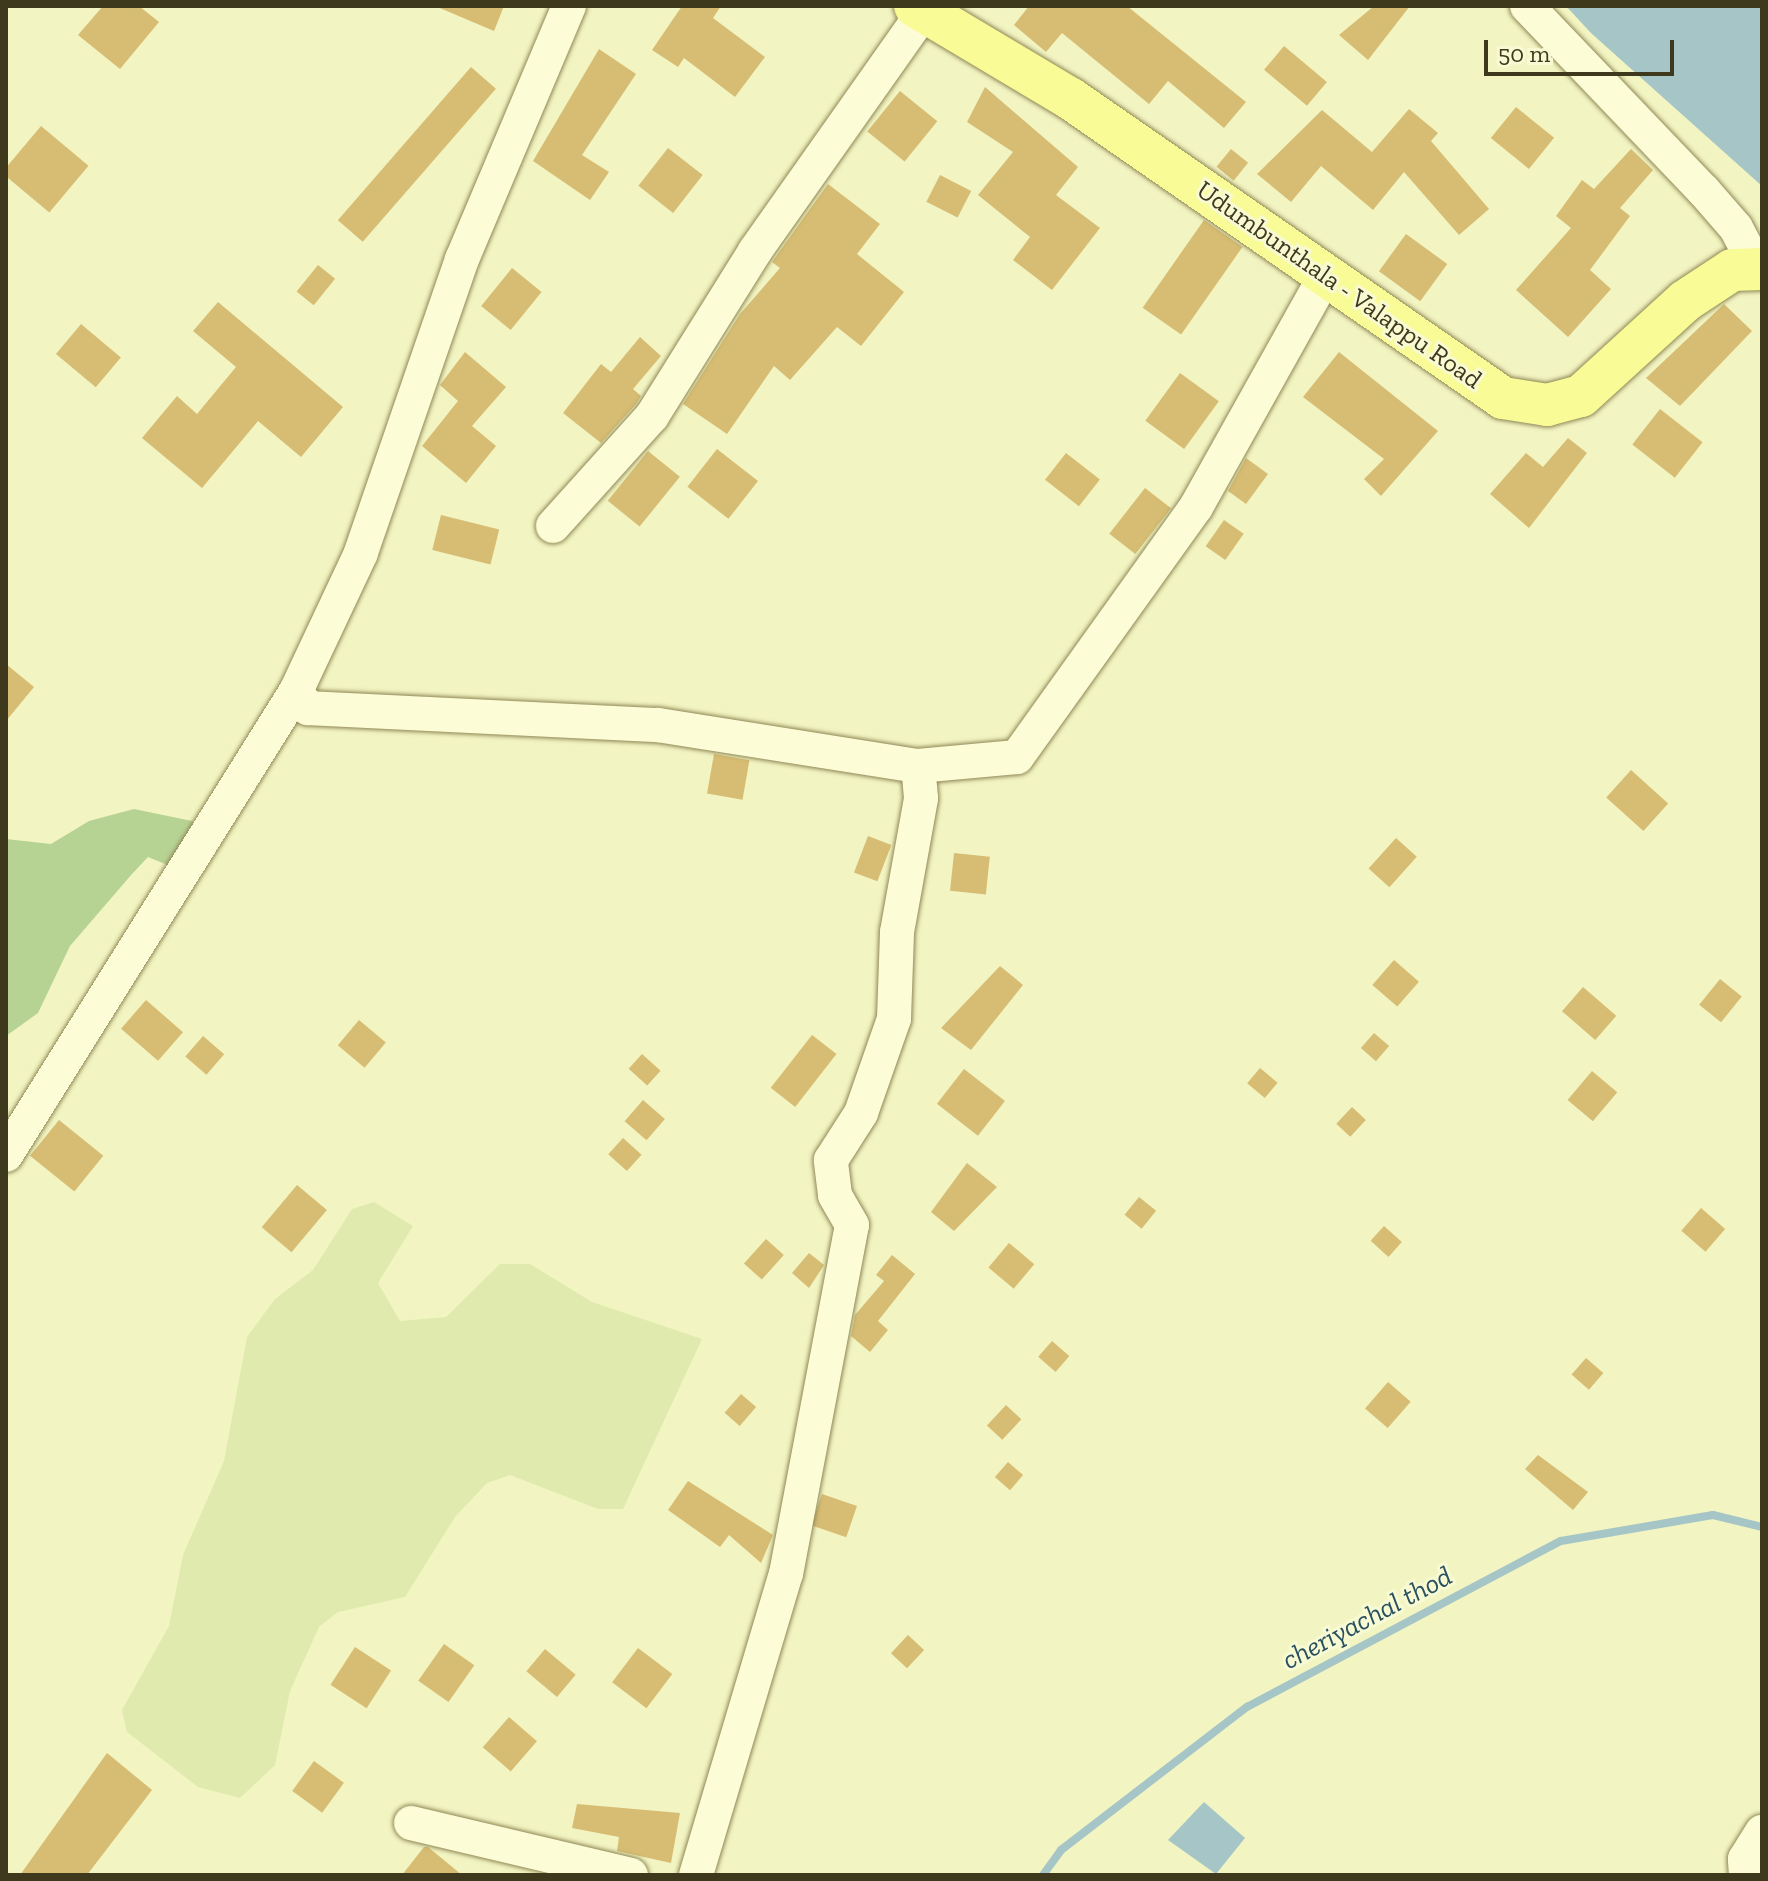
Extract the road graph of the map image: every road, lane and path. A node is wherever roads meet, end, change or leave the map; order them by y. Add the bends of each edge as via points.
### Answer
1 (569, 6) edge
2 (1527, 6) edge
3 (919, 9) edge
4 (1760, 269) edge
5 (1324, 278) junction
6 (553, 526) dead end
7 (296, 691) junction
8 (918, 766) junction
9 (6, 1155) edge
10 (411, 1823) dead end
11 (1762, 1832) edge
12 (631, 1875) edge
13 (696, 1875) edge
14 (1746, 1875) edge

1 - 7 street via 462,259 361,553
2 - 4 street via 1712,199
3 - 5 main road, Udumbunthala - Valappu Road via 1071,99
3 - 6 street via 755,251 652,416
4 - 5 main road, Udumbunthala - Valappu Road via 1732,270 1685,301 1593,388 1547,405 1503,398
5 - 8 street via 1196,507 1017,757
7 - 8 street via 308,708 658,725
7 - 9 street
8 - 13 street via 921,798 897,932 894,1019 861,1113 831,1160 835,1195 852,1225 786,1574
10 - 12 street
11 - 14 street via 1745,1859

